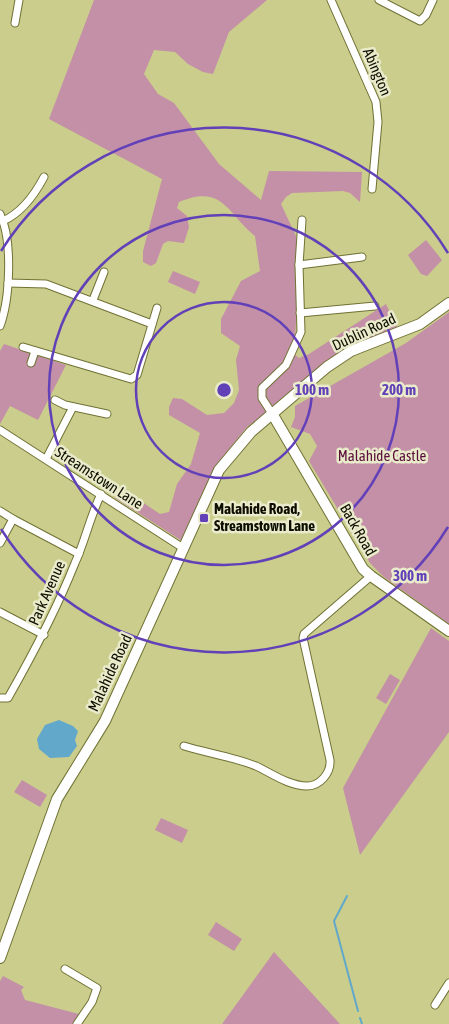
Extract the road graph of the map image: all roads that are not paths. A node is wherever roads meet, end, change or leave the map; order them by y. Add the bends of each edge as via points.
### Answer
1 (20, 0) edge
2 (331, 0) edge
3 (379, 0) edge
4 (433, 0) edge
5 (15, 23) dead end
6 (44, 177) dead end
7 (372, 189) dead end
8 (2, 218) edge
9 (302, 220) dead end
10 (362, 258) dead end
11 (299, 265) junction
12 (104, 272) dead end
13 (8, 283) junction
14 (93, 300) junction
15 (449, 303) edge
16 (375, 306) dead end
17 (157, 308) dead end
18 (300, 313) junction
19 (152, 324) junction
20 (0, 326) edge
21 (23, 347) dead end
22 (35, 351) junction
23 (31, 363) dead end
24 (55, 400) dead end
25 (73, 407) junction
26 (107, 414) dead end
27 (273, 414) junction
28 (0, 430) edge
29 (46, 459) junction
30 (101, 494) junction
31 (0, 511) edge
32 (13, 519) junction
33 (0, 543) edge
34 (183, 548) junction
35 (79, 554) junction
36 (370, 576) junction
37 (0, 612) edge
38 (449, 631) edge
39 (44, 635) junction
40 (4, 698) edge
41 (184, 746) dead end
42 (0, 958) edge
43 (65, 968) dead end
44 (449, 983) edge
45 (435, 1005) dead end
46 (77, 1024) edge

1 - 5 street
2 - 7 street, Abington via 376,102 378,122
3 - 4 street via 420,21
6 - 8 street via 37,190 11,217
8 - 13 street via 7,232
9 - 11 street
10 - 11 street
11 - 18 street
12 - 14 street
13 - 14 street via 41,282
13 - 20 street via 8,302
14 - 19 street
15 - 27 main road, Dublin Road via 420,324 351,351 327,367
16 - 18 street
17 - 19 street
18 - 27 street via 301,332 295,349 286,365 262,388 262,398
19 - 22 street via 137,375 131,379
21 - 22 street
22 - 23 street
24 - 25 street
25 - 26 street
25 - 29 street
27 - 34 main road, Malahide Road via 251,432 219,470
27 - 36 main road, Back Road
28 - 29 street, Streamstown Lane
29 - 30 street, Streamstown Lane
30 - 34 street, Streamstown Lane
30 - 35 street, Park Avenue
31 - 32 street
32 - 33 street
32 - 35 street
34 - 42 main road, Malahide Road via 105,721 57,799
35 - 39 street, Park Avenue
36 - 38 main road, Back Road
36 - 41 street via 303,638 330,760 323,779 307,786 290,782 255,766
37 - 39 street
39 - 40 street, Park Avenue
43 - 46 street via 97,988
44 - 45 street

